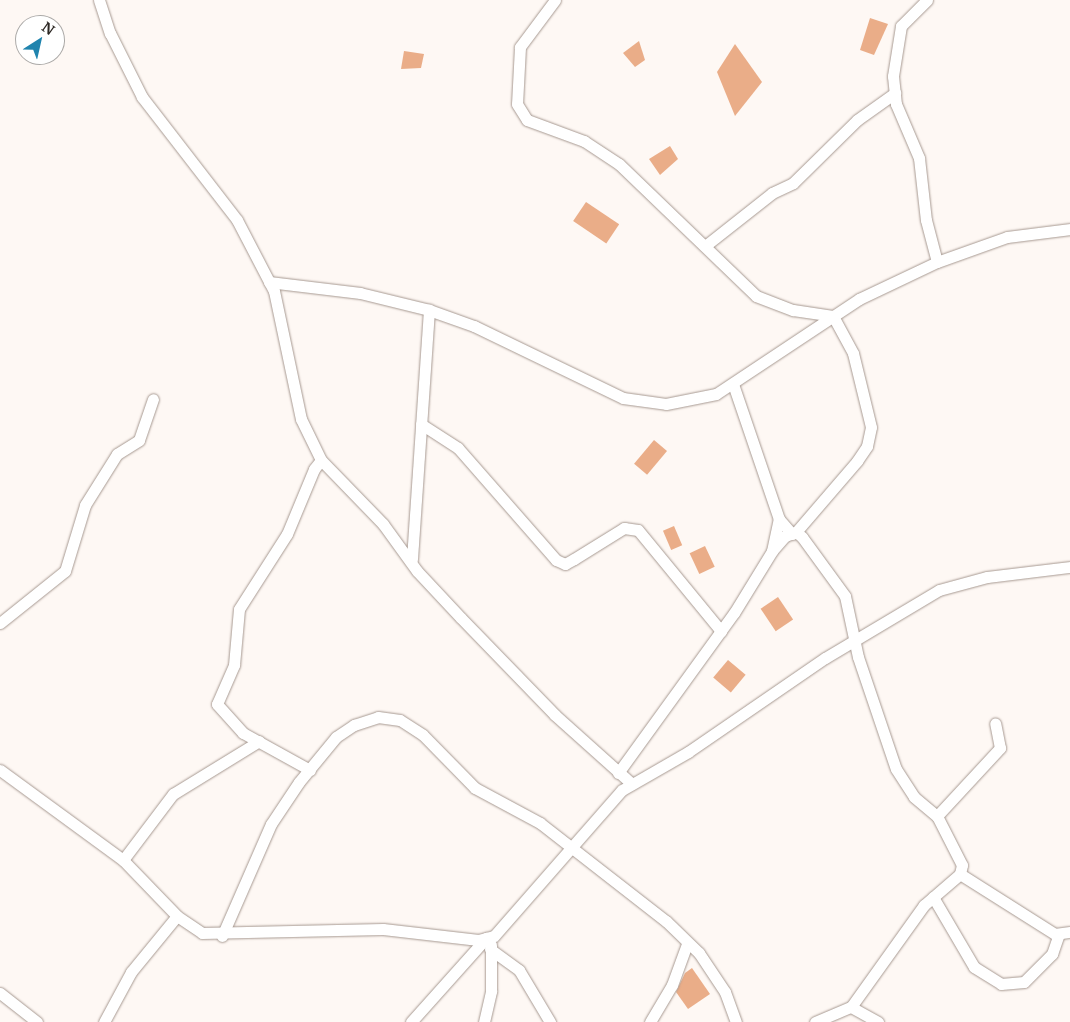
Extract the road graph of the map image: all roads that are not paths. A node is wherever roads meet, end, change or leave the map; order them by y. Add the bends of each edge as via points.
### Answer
1 (99, 0) edge
2 (555, 0) edge
3 (927, 0) edge
4 (895, 93) junction
5 (1070, 229) edge
6 (705, 246) junction
7 (938, 262) junction
8 (269, 282) junction
9 (429, 310) junction
10 (833, 316) junction
11 (733, 384) junction
12 (153, 399) dead end
13 (421, 424) junction
14 (321, 460) junction
15 (779, 519) junction
16 (794, 533) junction
17 (772, 551) junction
18 (412, 559) junction
19 (1070, 567) edge
20 (0, 623) edge
21 (720, 630) junction
22 (857, 640) junction
23 (996, 723) dead end
24 (259, 741) junction
25 (0, 770) edge
26 (310, 770) junction
27 (618, 772) junction
28 (632, 784) junction
29 (937, 816) junction
30 (570, 845) junction
31 (123, 860) junction
32 (960, 874) junction
33 (933, 897) junction
34 (177, 916) junction
35 (1064, 933) edge
36 (222, 936) junction
37 (490, 941) junction
38 (687, 944) junction
39 (0, 993) edge
40 (851, 1008) junction
41 (37, 1022) edge
42 (104, 1022) edge
43 (411, 1022) edge
44 (484, 1022) edge
45 (550, 1022) edge
46 (650, 1022) edge
47 (736, 1022) edge
48 (815, 1022) edge
49 (878, 1022) edge

1 - 8 street via 110,33 142,97 237,220
2 - 6 street via 520,48 517,104 521,113 526,120 584,141 619,164
3 - 4 street via 901,26 894,51
4 - 6 street via 857,120 793,183 772,193
4 - 7 street via 919,158 926,220
5 - 7 street via 1007,238
6 - 10 street via 756,296 793,310
7 - 10 street
8 - 9 street via 360,293
8 - 14 street via 292,358 301,419
9 - 11 street via 474,326 622,398 666,404 716,394
9 - 13 street
10 - 11 street
10 - 16 street via 852,354 869,406 869,437 858,460
11 - 15 street
12 - 20 street via 147,427 139,440 117,454 85,505 65,571
13 - 18 street
13 - 21 street via 458,448 556,560 564,564 624,528 638,530
14 - 18 street
14 - 24 street via 314,469 287,534 239,609 234,664 218,696 223,717
15 - 16 street
15 - 17 street
16 - 17 street
16 - 22 street via 845,596
17 - 21 street
18 - 27 street via 417,571 474,632
19 - 22 street via 987,577 939,590
21 - 27 street
22 - 28 street
22 - 29 street via 858,657 896,769 914,797
23 - 29 street via 1000,748
24 - 26 street
24 - 31 street via 173,794
25 - 31 street
26 - 30 street via 336,738 354,725 378,717 400,720 423,734 475,788
26 - 36 street via 271,824
27 - 28 street
28 - 30 street via 602,808
29 - 32 street via 962,865
30 - 37 street
30 - 38 street via 623,884
31 - 34 street
32 - 33 street
32 - 35 street
33 - 35 street via 974,967 1001,984 1024,982 1052,954
33 - 40 street
34 - 36 street via 202,933
34 - 42 street via 131,972
36 - 37 street via 384,929
37 - 43 street
37 - 44 street via 491,991
37 - 45 street via 519,970
38 - 46 street via 665,999
38 - 47 street via 699,953 725,992
39 - 41 street
40 - 48 street
40 - 49 street

